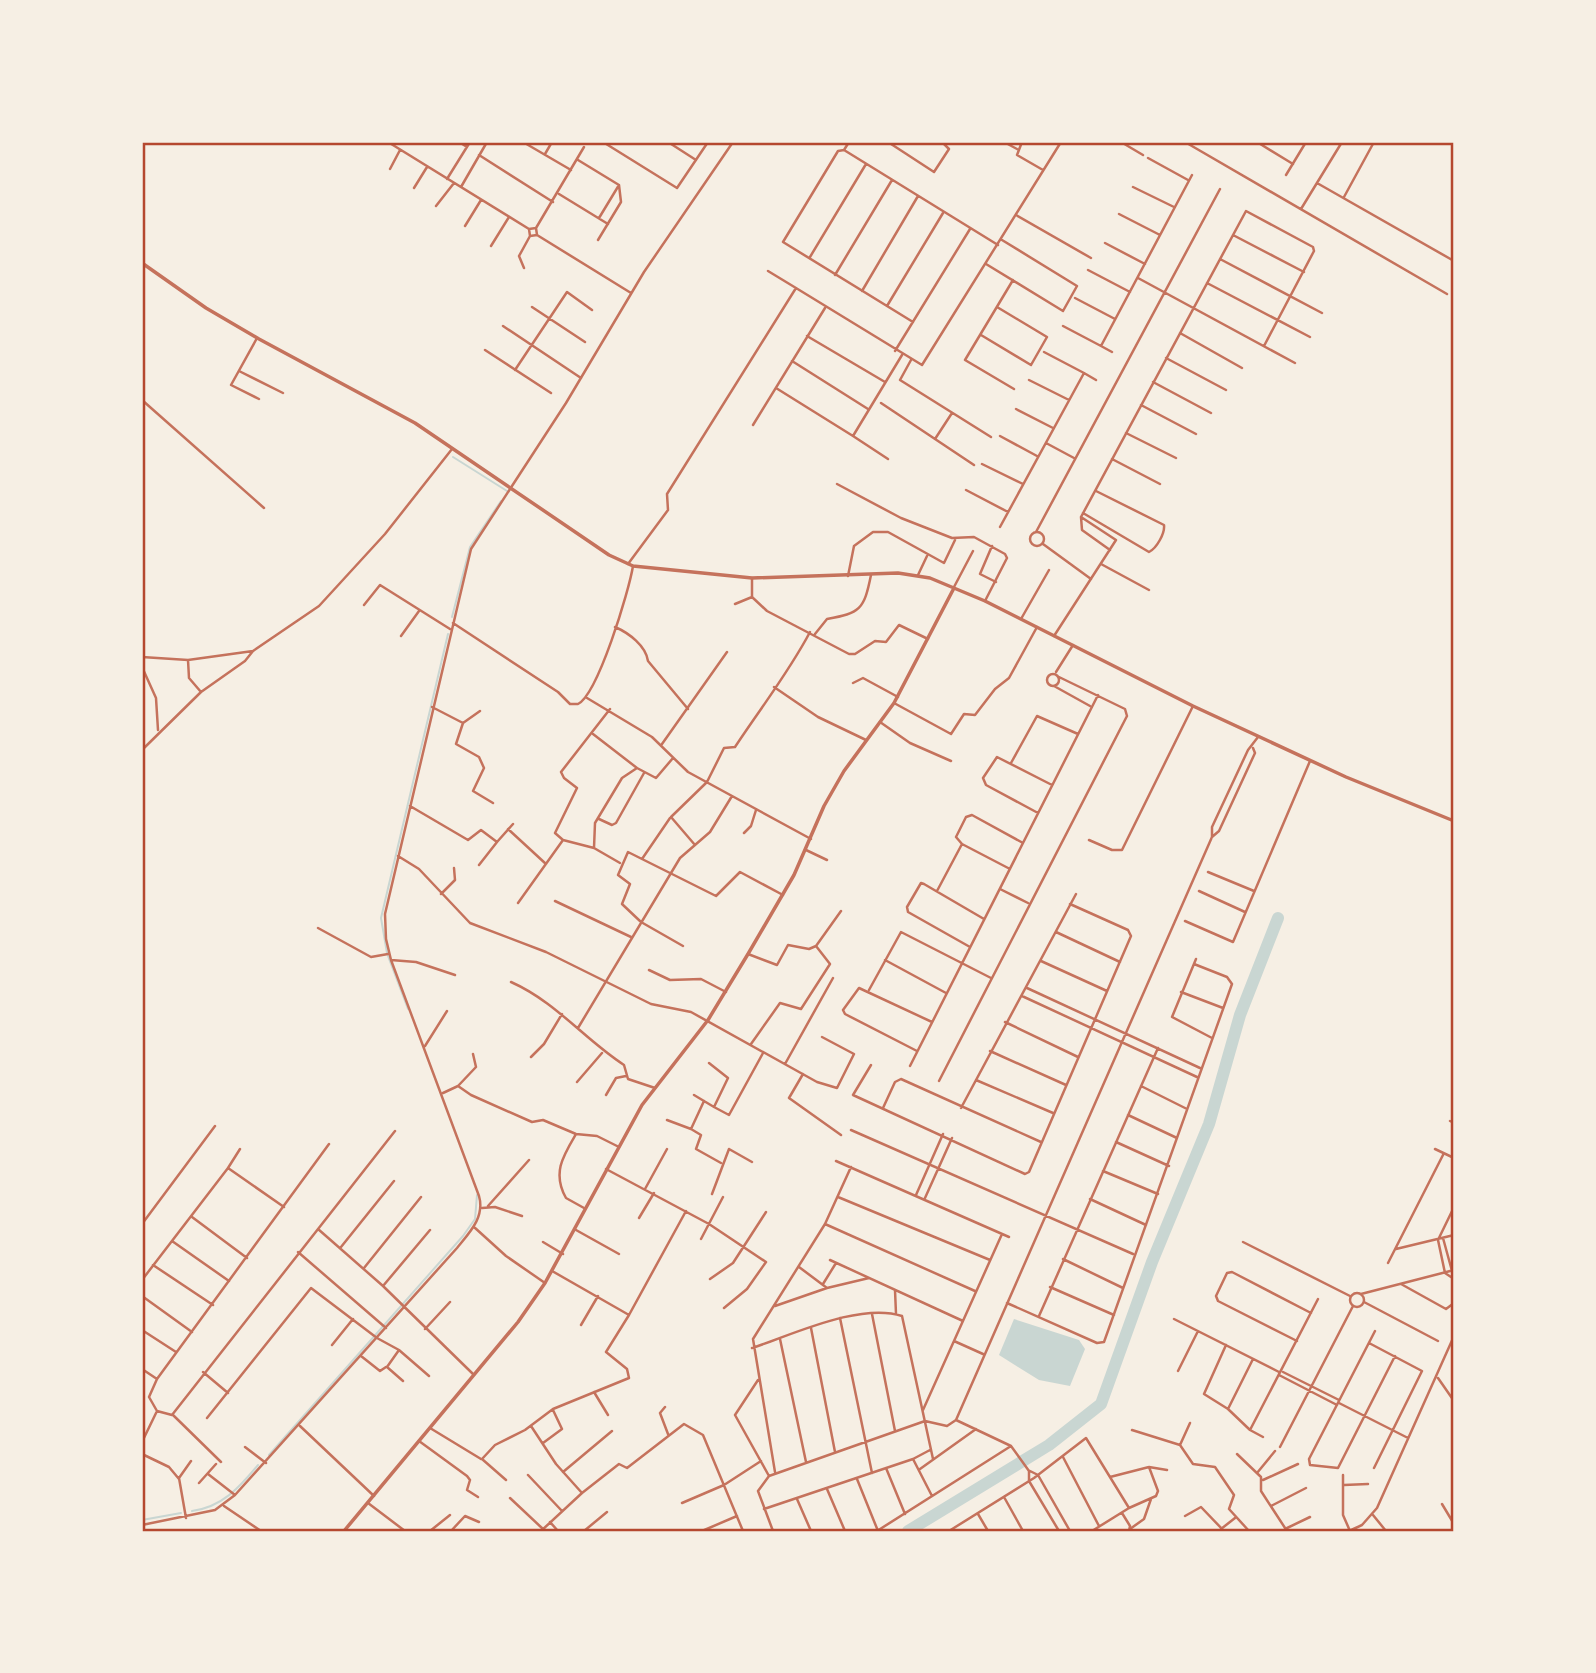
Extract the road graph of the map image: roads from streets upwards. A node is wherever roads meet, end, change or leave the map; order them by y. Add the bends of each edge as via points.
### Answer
1 (388, 142) edge
2 (459, 142) edge
3 (470, 142) edge
4 (486, 142) edge
5 (523, 142) edge
6 (552, 142) edge
7 (603, 142) edge
8 (668, 142) edge
9 (708, 142) edge
10 (733, 142) edge
11 (849, 142) edge
12 (888, 142) edge
13 (942, 142) edge
14 (1004, 142) edge
15 (1022, 142) edge
16 (1061, 142) edge
17 (1121, 142) edge
18 (1185, 142) edge
19 (1257, 142) edge
20 (1306, 142) edge
21 (1342, 142) edge
22 (1374, 142) edge
23 (1191, 143) edge
24 (467, 147) junction
25 (584, 147) dead end
26 (1017, 149) junction
27 (400, 150) junction
28 (844, 150) junction
29 (478, 155) junction
30 (544, 155) junction
31 (1143, 155) dead end
32 (1149, 158) dead end
33 (578, 159) junction
34 (696, 160) junction
35 (866, 164) junction
36 (1293, 164) junction
37 (427, 167) junction
38 (390, 169) dead end
39 (572, 170) junction
40 (1043, 170) junction
41 (1192, 175) dead end
42 (1286, 175) dead end
43 (447, 179) junction
44 (892, 180) junction
45 (1189, 181) junction
46 (454, 183) junction
47 (1317, 183) junction
48 (619, 185) junction
49 (461, 187) junction
50 (1133, 187) dead end
51 (414, 188) dead end
52 (1220, 189) dead end
53 (559, 194) junction
54 (918, 196) junction
55 (1344, 197) junction
56 (481, 200) junction
57 (553, 202) junction
58 (436, 206) dead end
59 (1175, 208) junction
60 (1301, 209) junction
61 (943, 212) junction
62 (1016, 215) junction
63 (1119, 215) dead end
64 (509, 217) junction
65 (599, 218) junction
66 (608, 224) junction
67 (466, 226) dead end
68 (536, 228) junction
69 (529, 229) junction
70 (970, 229) junction
71 (537, 235) junction
72 (1160, 235) junction
73 (1233, 235) junction
74 (530, 236) junction
75 (1001, 239) junction
76 (598, 240) dead end
77 (1105, 243) dead end
78 (998, 245) junction
79 (491, 246) dead end
80 (809, 258) junction
81 (1091, 258) dead end
82 (1220, 259) junction
83 (1454, 261) edge
84 (142, 263) edge
85 (986, 264) junction
86 (1145, 264) junction
87 (524, 268) dead end
88 (1088, 270) dead end
89 (768, 271) dead end
90 (1304, 272) junction
91 (835, 275) junction
92 (1138, 278) junction
93 (1013, 280) junction
94 (1207, 283) junction
95 (796, 288) junction
96 (862, 291) junction
97 (1130, 292) junction
98 (631, 293) junction
99 (1164, 293) junction
100 (1447, 294) dead end
101 (1291, 297) junction
102 (1074, 298) dead end
103 (887, 306) junction
104 (532, 307) dead end
105 (997, 307) junction
106 (825, 308) junction
107 (1193, 308) junction
108 (592, 310) dead end
109 (1322, 313) dead end
110 (550, 319) junction
111 (1115, 319) junction
112 (1278, 320) junction
113 (913, 322) junction
114 (503, 326) dead end
115 (1063, 326) dead end
116 (1180, 333) junction
117 (981, 335) junction
118 (807, 336) junction
119 (1310, 337) dead end
120 (257, 338) junction
121 (585, 342) dead end
122 (531, 346) junction
123 (1101, 346) junction
124 (1264, 346) junction
125 (485, 350) dead end
126 (895, 351) junction
127 (1044, 352) dead end
128 (1112, 352) dead end
129 (902, 355) junction
130 (1166, 358) junction
131 (911, 360) junction
132 (792, 361) junction
133 (1295, 363) dead end
134 (1242, 368) dead end
135 (515, 370) junction
136 (239, 371) junction
137 (1084, 373) junction
138 (581, 378) junction
139 (1029, 380) dead end
140 (1096, 380) dead end
141 (885, 382) junction
142 (1153, 382) junction
143 (776, 388) junction
144 (1014, 389) dead end
145 (1226, 390) dead end
146 (283, 393) dead end
147 (551, 393) dead end
148 (260, 399) dead end
149 (142, 400) edge
150 (1069, 400) junction
151 (881, 403) dead end
152 (1141, 405) junction
153 (868, 409) junction
154 (1016, 409) dead end
155 (952, 412) junction
156 (1211, 413) dead end
157 (753, 425) dead end
158 (1054, 429) junction
159 (1126, 433) junction
160 (1196, 434) dead end
161 (853, 436) junction
162 (1000, 436) dead end
163 (991, 437) dead end
164 (935, 439) junction
165 (1046, 443) junction
166 (452, 449) junction
167 (1038, 457) junction
168 (1075, 458) junction
169 (1176, 458) dead end
170 (888, 459) dead end
171 (1112, 459) junction
172 (982, 464) dead end
173 (974, 465) dead end
174 (837, 484) dead end
175 (1024, 484) junction
176 (1160, 484) dead end
177 (511, 489) junction
178 (966, 490) dead end
179 (1095, 491) junction
180 (264, 508) dead end
181 (1009, 512) junction
182 (1082, 515) junction
183 (1000, 527) dead end
184 (1036, 532) junction
185 (955, 539) junction
186 (1043, 544) junction
187 (992, 547) junction
188 (1110, 550) junction
189 (972, 551) dead end
190 (927, 556) junction
191 (1101, 564) junction
192 (630, 565) junction
193 (1049, 570) dead end
194 (918, 575) junction
195 (848, 576) junction
196 (871, 577) junction
197 (1091, 579) junction
198 (752, 580) junction
199 (996, 582) junction
200 (954, 587) junction
201 (1149, 590) dead end
202 (752, 597) junction
203 (985, 601) junction
204 (735, 604) dead end
205 (364, 605) dead end
206 (419, 611) junction
207 (1021, 619) junction
208 (453, 623) junction
209 (615, 627) junction
210 (1037, 627) junction
211 (451, 629) junction
212 (810, 632) junction
213 (815, 634) junction
214 (401, 636) dead end
215 (1054, 636) junction
216 (928, 639) junction
217 (1072, 646) junction
218 (253, 651) junction
219 (727, 652) dead end
220 (142, 657) edge
221 (188, 660) junction
222 (142, 667) edge
223 (1057, 675) junction
224 (853, 683) dead end
225 (1054, 686) junction
226 (774, 687) junction
227 (201, 692) junction
228 (1098, 695) junction
229 (898, 697) junction
230 (586, 698) junction
231 (894, 704) junction
232 (432, 706) junction
233 (1092, 707) junction
234 (1192, 708) junction
235 (610, 709) junction
236 (688, 709) junction
237 (480, 711) dead end
238 (880, 722) junction
239 (463, 723) junction
240 (158, 731) junction
241 (593, 734) junction
242 (1078, 734) junction
243 (1257, 739) junction
244 (866, 740) junction
245 (662, 744) junction
246 (1253, 748) junction
247 (142, 750) edge
248 (673, 758) junction
249 (951, 761) dead end
250 (1310, 761) junction
251 (1011, 764) junction
252 (637, 768) junction
253 (644, 773) junction
254 (1235, 778) junction
255 (1242, 781) junction
256 (707, 782) junction
257 (1052, 785) junction
258 (732, 796) junction
259 (493, 803) dead end
260 (410, 806) junction
261 (756, 810) junction
262 (1038, 813) junction
263 (671, 817) junction
264 (598, 818) junction
265 (1215, 821) junction
266 (1454, 821) edge
267 (513, 824) dead end
268 (1222, 824) junction
269 (508, 829) junction
270 (744, 833) dead end
271 (1212, 837) junction
272 (811, 839) junction
273 (563, 840) junction
274 (1090, 840) dead end
275 (496, 842) junction
276 (1023, 843) junction
277 (962, 844) junction
278 (695, 845) junction
279 (594, 848) junction
280 (806, 850) junction
281 (398, 856) junction
282 (642, 859) junction
283 (827, 860) dead end
284 (620, 863) junction
285 (546, 864) junction
286 (478, 865) dead end
287 (454, 868) dead end
288 (1010, 869) junction
289 (1208, 872) dead end
290 (670, 874) junction
291 (1000, 889) junction
292 (1199, 891) dead end
293 (1254, 891) junction
294 (937, 892) junction
295 (441, 894) junction
296 (1076, 894) dead end
297 (783, 895) junction
298 (555, 901) dead end
299 (517, 903) dead end
300 (1028, 904) junction
301 (1070, 904) junction
302 (841, 911) dead end
303 (1245, 912) junction
304 (984, 919) junction
305 (1185, 921) dead end
306 (641, 922) junction
307 (318, 928) dead end
308 (1056, 932) junction
309 (631, 937) junction
310 (683, 946) dead end
311 (816, 946) junction
312 (970, 947) junction
313 (389, 954) junction
314 (748, 954) junction
315 (1196, 959) dead end
316 (391, 960) junction
317 (884, 960) junction
318 (1041, 961) junction
319 (962, 962) junction
320 (1120, 962) junction
321 (1194, 964) junction
322 (649, 970) dead end
323 (455, 975) dead end
324 (832, 978) dead end
325 (990, 978) junction
326 (511, 982) dead end
327 (606, 983) junction
328 (1027, 988) junction
329 (869, 990) junction
330 (1107, 991) junction
331 (726, 992) junction
332 (1181, 992) junction
333 (946, 993) junction
334 (1022, 996) junction
335 (1224, 1009) junction
336 (447, 1011) dead end
337 (562, 1014) junction
338 (708, 1020) junction
339 (1094, 1020) junction
340 (932, 1022) junction
341 (1005, 1022) junction
342 (1091, 1027) junction
343 (578, 1028) junction
344 (1125, 1034) junction
345 (822, 1037) dead end
346 (1213, 1039) junction
347 (1122, 1041) junction
348 (751, 1046) junction
349 (424, 1047) junction
350 (1158, 1048) junction
351 (917, 1051) junction
352 (990, 1051) junction
353 (603, 1052) junction
354 (763, 1053) junction
355 (473, 1054) dead end
356 (1155, 1056) junction
357 (1078, 1057) junction
358 (531, 1058) dead end
359 (709, 1063) dead end
360 (1189, 1063) junction
361 (785, 1064) junction
362 (870, 1065) dead end
363 (910, 1066) dead end
364 (1200, 1068) junction
365 (1185, 1071) junction
366 (803, 1074) junction
367 (625, 1076) junction
368 (1198, 1077) junction
369 (976, 1080) junction
370 (939, 1081) dead end
371 (577, 1082) dead end
372 (1066, 1085) junction
373 (458, 1086) junction
374 (1141, 1086) junction
375 (655, 1088) junction
376 (442, 1093) junction
377 (694, 1095) dead end
378 (606, 1096) dead end
379 (705, 1101) junction
380 (714, 1107) junction
381 (883, 1108) junction
382 (961, 1108) junction
383 (1187, 1109) junction
384 (1054, 1114) junction
385 (1128, 1115) junction
386 (667, 1120) dead end
387 (215, 1126) dead end
388 (691, 1129) junction
389 (850, 1130) dead end
390 (395, 1131) dead end
391 (576, 1134) junction
392 (943, 1134) junction
393 (841, 1135) dead end
394 (952, 1138) junction
395 (1177, 1138) junction
396 (1042, 1142) junction
397 (1116, 1142) junction
398 (329, 1144) dead end
399 (619, 1147) junction
400 (240, 1149) dead end
401 (667, 1149) dead end
402 (1435, 1149) dead end
403 (1444, 1153) junction
404 (1454, 1158) edge
405 (529, 1160) dead end
406 (836, 1161) dead end
407 (752, 1162) dead end
408 (722, 1163) junction
409 (929, 1164) junction
410 (1169, 1166) junction
411 (851, 1167) junction
412 (229, 1168) junction
413 (606, 1169) junction
414 (938, 1169) junction
415 (1103, 1171) junction
416 (394, 1181) dead end
417 (645, 1190) junction
418 (654, 1193) junction
419 (712, 1194) dead end
420 (1158, 1194) junction
421 (916, 1195) junction
422 (421, 1197) dead end
423 (838, 1197) junction
424 (723, 1198) dead end
425 (925, 1198) junction
426 (1090, 1199) junction
427 (488, 1206) junction
428 (285, 1207) junction
429 (1454, 1207) edge
430 (482, 1208) junction
431 (586, 1209) junction
432 (685, 1211) junction
433 (766, 1212) dead end
434 (522, 1216) dead end
435 (1045, 1216) junction
436 (192, 1217) junction
437 (639, 1218) dead end
438 (142, 1224) edge
439 (709, 1224) junction
440 (825, 1224) junction
441 (1146, 1225) junction
442 (474, 1227) junction
443 (318, 1229) junction
444 (1077, 1229) junction
445 (429, 1230) dead end
446 (576, 1230) junction
447 (1002, 1234) junction
448 (1454, 1235) edge
449 (1009, 1237) dead end
450 (1443, 1238) junction
451 (701, 1239) dead end
452 (1438, 1240) junction
453 (172, 1241) junction
454 (543, 1242) dead end
455 (1243, 1242) dead end
456 (341, 1247) junction
457 (744, 1247) junction
458 (1394, 1249) junction
459 (298, 1252) junction
460 (563, 1254) junction
461 (619, 1254) dead end
462 (1134, 1254) junction
463 (247, 1258) junction
464 (1063, 1259) junction
465 (830, 1260) dead end
466 (990, 1260) junction
467 (836, 1263) junction
468 (1388, 1264) dead end
469 (153, 1265) junction
470 (799, 1267) junction
471 (364, 1268) junction
472 (1453, 1270) edge
473 (552, 1271) junction
474 (1445, 1273) junction
475 (869, 1278) junction
476 (710, 1279) dead end
477 (1454, 1279) edge
478 (142, 1280) edge
479 (229, 1281) junction
480 (545, 1283) junction
481 (823, 1284) junction
482 (1401, 1284) junction
483 (383, 1286) junction
484 (1050, 1287) junction
485 (827, 1288) junction
486 (1123, 1288) junction
487 (895, 1290) junction
488 (976, 1292) junction
489 (1361, 1294) junction
490 (142, 1296) edge
491 (598, 1296) junction
492 (1350, 1296) junction
493 (1318, 1299) dead end
494 (450, 1302) dead end
495 (1363, 1302) junction
496 (1007, 1303) junction
497 (1454, 1303) edge
498 (213, 1305) junction
499 (1353, 1306) junction
500 (402, 1307) junction
501 (774, 1307) junction
502 (724, 1308) dead end
503 (1311, 1313) junction
504 (872, 1314) junction
505 (896, 1314) junction
506 (1114, 1314) junction
507 (629, 1315) junction
508 (1039, 1316) junction
509 (840, 1318) junction
510 (353, 1319) junction
511 (1174, 1319) dead end
512 (963, 1321) junction
513 (581, 1325) dead end
514 (384, 1327) junction
515 (811, 1328) junction
516 (142, 1329) edge
517 (425, 1329) junction
518 (1198, 1331) junction
519 (1374, 1331) dead end
520 (192, 1332) junction
521 (1454, 1336) edge
522 (375, 1337) junction
523 (780, 1339) junction
524 (954, 1341) junction
525 (1297, 1341) junction
526 (1438, 1342) dead end
527 (1369, 1343) junction
528 (331, 1345) dead end
529 (1226, 1345) junction
530 (752, 1348) junction
531 (399, 1350) junction
532 (176, 1352) junction
533 (984, 1354) junction
534 (361, 1356) junction
535 (1395, 1356) junction
536 (1254, 1359) junction
537 (387, 1365) junction
538 (142, 1369) edge
539 (1178, 1371) dead end
540 (203, 1372) junction
541 (1280, 1373) junction
542 (473, 1374) junction
543 (429, 1376) dead end
544 (1437, 1378) junction
545 (157, 1379) junction
546 (758, 1380) junction
547 (403, 1381) dead end
548 (1311, 1386) junction
549 (1309, 1390) junction
550 (594, 1392) junction
551 (229, 1394) junction
552 (142, 1397) edge
553 (1454, 1401) edge
554 (151, 1402) junction
555 (1339, 1403) junction
556 (664, 1407) dead end
557 (553, 1409) junction
558 (1228, 1409) junction
559 (157, 1411) junction
560 (923, 1411) junction
561 (172, 1415) junction
562 (608, 1415) dead end
563 (1365, 1416) junction
564 (207, 1418) dead end
565 (956, 1420) junction
566 (925, 1421) junction
567 (1190, 1423) dead end
568 (300, 1426) junction
569 (531, 1426) junction
570 (430, 1428) junction
571 (976, 1429) junction
572 (1132, 1430) dead end
573 (1250, 1430) junction
574 (1393, 1430) junction
575 (612, 1431) dead end
576 (895, 1431) junction
577 (668, 1434) junction
578 (143, 1435) edge
579 (1263, 1437) dead end
580 (1409, 1438) junction
581 (419, 1441) junction
582 (864, 1441) junction
583 (142, 1442) edge
584 (543, 1443) junction
585 (1180, 1445) junction
586 (1011, 1446) junction
587 (245, 1447) dead end
588 (1280, 1447) dead end
589 (930, 1450) junction
590 (1275, 1451) dead end
591 (835, 1452) junction
592 (142, 1454) edge
593 (1237, 1454) dead end
594 (1063, 1457) junction
595 (913, 1459) junction
596 (933, 1459) junction
597 (482, 1460) junction
598 (191, 1461) dead end
599 (761, 1461) junction
600 (221, 1462) dead end
601 (806, 1462) junction
602 (266, 1463) junction
603 (216, 1464) dead end
604 (1298, 1464) dead end
605 (1149, 1467) junction
606 (886, 1468) junction
607 (1374, 1468) dead end
608 (920, 1469) junction
609 (1167, 1470) dead end
610 (1029, 1471) junction
611 (563, 1472) junction
612 (775, 1472) junction
613 (872, 1473) junction
614 (1257, 1473) junction
615 (208, 1474) junction
616 (528, 1475) dead end
617 (1038, 1475) junction
618 (1343, 1475) dead end
619 (769, 1476) junction
620 (1110, 1477) junction
621 (857, 1478) junction
622 (179, 1479) junction
623 (506, 1480) dead end
624 (1263, 1480) junction
625 (1029, 1481) junction
626 (199, 1483) dead end
627 (1368, 1484) dead end
628 (724, 1485) junction
629 (1344, 1485) junction
630 (1306, 1488) dead end
631 (827, 1489) junction
632 (582, 1493) junction
633 (234, 1494) junction
634 (374, 1496) junction
635 (932, 1496) junction
636 (478, 1497) dead end
637 (1004, 1497) junction
638 (510, 1498) dead end
639 (1152, 1498) junction
640 (797, 1499) junction
641 (368, 1503) junction
642 (682, 1503) dead end
643 (1442, 1504) dead end
644 (223, 1505) junction
645 (1271, 1506) junction
646 (1129, 1508) junction
647 (764, 1509) junction
648 (562, 1511) junction
649 (607, 1512) dead end
650 (1122, 1513) junction
651 (905, 1514) junction
652 (978, 1514) junction
653 (450, 1515) dead end
654 (1373, 1515) junction
655 (737, 1516) junction
656 (1185, 1516) dead end
657 (1237, 1517) junction
658 (1310, 1517) dead end
659 (186, 1518) junction
660 (479, 1522) dead end
661 (550, 1522) junction
662 (1454, 1524) edge
663 (142, 1525) edge
664 (1100, 1526) junction
665 (542, 1530) edge
666 (1129, 1530) edge
667 (1222, 1530) edge
668 (1286, 1530) edge
669 (261, 1531) edge
670 (344, 1531) edge
671 (405, 1531) edge
672 (430, 1531) edge
673 (451, 1531) edge
674 (558, 1531) edge
675 (584, 1531) edge
676 (702, 1531) edge
677 (743, 1531) edge
678 (773, 1531) edge
679 (811, 1531) edge
680 (845, 1531) edge
681 (877, 1531) edge
682 (951, 1531) edge
683 (988, 1531) edge
684 (1023, 1531) edge
685 (1059, 1531) edge
686 (1070, 1531) edge
687 (1092, 1531) edge
688 (1248, 1531) edge
689 (1350, 1531) edge
690 (1386, 1531) edge

1 - 27 street
2 - 24 street
3 - 24 street
4 - 29 street
5 - 30 street
6 - 30 street
7 - 34 street via 673,188
8 - 34 street
9 - 34 street
10 - 98 street
11 - 28 street
12 - 13 street via 934,172 949,149
14 - 26 street
15 - 26 street
16 - 40 street
17 - 31 street
18 - 23 street
19 - 36 street
20 - 36 street
21 - 47 street
22 - 55 street
23 - 60 street
24 - 43 street
25 - 33 street
26 - 40 street via 1018,157
27 - 37 street
27 - 38 street
28 - 35 street
28 - 80 street via 838,151 783,242
29 - 49 street
29 - 57 street
30 - 39 street
32 - 45 street
33 - 39 street
33 - 48 street
35 - 44 street
35 - 80 street
36 - 42 street
37 - 43 street
37 - 51 street
39 - 53 street
40 - 62 street
41 - 45 street
43 - 46 street
44 - 54 street
44 - 91 street
45 - 59 street
46 - 49 street
46 - 58 street
47 - 55 street
47 - 60 street
48 - 65 street
48 - 66 street via 621,202
49 - 56 street
50 - 59 street
52 - 99 street
53 - 57 street
53 - 65 street
54 - 61 street
54 - 96 street
55 - 83 street
56 - 64 street
56 - 67 street
57 - 68 street
59 - 72 street
60 - 100 street
61 - 70 street
61 - 103 street
62 - 75 street
62 - 81 street
63 - 72 street
64 - 69 street
64 - 79 street
65 - 66 street
66 - 76 street
68 - 69 street
68 - 71 street
69 - 74 street
70 - 78 street
70 - 113 street
71 - 74 street
71 - 98 street
72 - 86 street
73 - 82 street
73 - 90 street
73 - 90 street via 1248,212 1313,247
74 - 87 street via 519,256
75 - 78 street
75 - 93 street via 1077,286 1063,311
77 - 86 street
78 - 85 street
80 - 91 street
82 - 94 street
82 - 101 street
84 - 120 street
85 - 93 street
85 - 131 street via 927,362 922,365
86 - 92 street
88 - 97 street
89 - 95 street
90 - 101 street
91 - 96 street
92 - 97 street
92 - 99 street
93 - 105 street
94 - 107 street
94 - 112 street
95 - 106 street
95 - 192 street via 667,494 668,510
96 - 103 street
97 - 111 street
98 - 138 street
99 - 107 street
99 - 168 street
101 - 109 street
101 - 112 street
102 - 111 street
103 - 113 street
104 - 110 street
105 - 117 street
105 - 117 street via 1047,337 1031,365
106 - 118 street
106 - 126 street
107 - 116 street
107 - 124 street
108 - 110 street via 567,292
110 - 121 street
110 - 122 street
111 - 123 street
112 - 119 street
112 - 124 street
113 - 126 street
114 - 122 street
115 - 123 street
116 - 130 street
116 - 134 street
117 - 144 street via 965,360
118 - 132 street
118 - 141 street
120 - 136 street
120 - 166 street via 380,403
122 - 135 street
122 - 138 street
123 - 128 street
124 - 133 street
125 - 135 street
126 - 129 street
127 - 137 street
129 - 131 street
129 - 141 street
130 - 142 street
130 - 145 street
131 - 155 street via 900,380
132 - 143 street
132 - 153 street
135 - 147 street
136 - 146 street
136 - 148 street via 231,385
137 - 140 street
137 - 150 street
138 - 177 street
139 - 150 street
141 - 153 street
142 - 152 street
142 - 156 street
143 - 157 street
143 - 161 street
149 - 180 street
150 - 158 street
151 - 164 street
152 - 159 street
152 - 160 street
153 - 161 street
154 - 158 street
155 - 163 street
155 - 164 street
158 - 165 street
159 - 169 street
159 - 171 street
161 - 170 street
162 - 167 street
164 - 173 street
165 - 167 street
165 - 168 street
166 - 177 street
166 - 218 street via 385,534 319,606
167 - 175 street
168 - 184 street
171 - 176 street
171 - 179 street
172 - 175 street
174 - 185 street via 901,518
175 - 181 street
177 - 192 street
177 - 208 street via 471,549
178 - 181 street
179 - 182 street
179 - 182 street via 1159,521 1164,530 1159,540 1149,552
181 - 183 street
182 - 188 street via 1082,530
182 - 188 street via 1116,538
184 - 186 street via 1043,536
184 - 186 street via 1031,543
185 - 187 street via 974,537
185 - 190 street via 944,563
186 - 197 street
187 - 199 street via 1007,555
187 - 199 street via 980,574
188 - 191 street
189 - 200 street
190 - 194 street
190 - 195 street via 888,532 873,532 854,546
191 - 197 street
191 - 201 street
192 - 198 street
192 - 209 street via 630,582
193 - 207 street
194 - 196 street
194 - 200 street
195 - 196 street
195 - 198 street
196 - 213 street via 856,611 845,618 827,619
197 - 215 street
198 - 202 street
199 - 203 street
200 - 203 street
200 - 216 street
202 - 204 street
202 - 212 street via 767,611
203 - 207 street
205 - 206 street via 380,585
206 - 211 street
206 - 214 street
207 - 210 street
208 - 211 street
208 - 230 street via 570,704
209 - 230 street
209 - 236 street via 632,637
210 - 215 street
210 - 231 street via 1009,678 975,715 964,714 951,734
211 - 232 street
212 - 213 street
212 - 226 street via 795,662
213 - 216 street via 852,654 875,640 886,642 899,625
215 - 217 street
216 - 229 street
217 - 223 street
217 - 234 street
218 - 221 street
218 - 227 street
219 - 236 street
220 - 221 street
221 - 227 street via 189,678
222 - 240 street via 156,698
223 - 225 street via 1059,682
223 - 225 street via 1047,677
223 - 228 street
224 - 229 street via 863,678
225 - 233 street
226 - 244 street via 818,717
226 - 256 street via 735,747 724,748
227 - 240 street
228 - 233 street
228 - 300 street via 1125,709 1127,716
229 - 231 street
230 - 235 street
231 - 238 street
232 - 239 street
232 - 260 street
233 - 242 street
234 - 243 street
234 - 274 street via 1122,850
235 - 241 street
235 - 245 street
236 - 245 street
237 - 239 street
238 - 244 street
238 - 249 street via 910,743
239 - 259 street via 456,744 479,757 484,768 473,792
240 - 247 street
241 - 252 street
241 - 273 street via 561,772 577,788 555,833
242 - 251 street via 1037,716
242 - 257 street
243 - 246 street
243 - 250 street
244 - 272 street via 844,771
245 - 248 street
246 - 254 street
246 - 255 street
248 - 253 street via 656,778
248 - 256 street
250 - 266 street
250 - 293 street
251 - 257 street
251 - 262 street via 995,757 983,781
252 - 253 street
252 - 264 street via 622,778
253 - 264 street via 616,823
254 - 255 street
254 - 265 street
255 - 268 street
256 - 258 street
256 - 263 street
257 - 262 street
258 - 261 street
258 - 278 street via 710,832
260 - 275 street via 468,840 481,830
260 - 281 street
261 - 270 street
261 - 272 street
262 - 276 street
263 - 278 street
263 - 282 street
264 - 279 street
265 - 268 street
265 - 271 street
267 - 269 street
268 - 271 street
269 - 275 street
269 - 285 street
271 - 344 street
272 - 280 street
273 - 279 street
273 - 285 street
275 - 286 street
276 - 277 street via 969,815 956,836
276 - 288 street
277 - 288 street
277 - 294 street
278 - 290 street
279 - 284 street
280 - 283 street
280 - 297 street
281 - 295 street via 419,869
281 - 313 street via 384,923
282 - 284 street via 628,852
282 - 290 street
284 - 306 street via 618,875 631,888 622,904
285 - 299 street
287 - 295 street via 455,880
288 - 291 street
289 - 293 street
290 - 297 street via 716,896 740,872
290 - 306 street
291 - 300 street
291 - 304 street
292 - 303 street
293 - 303 street
294 - 304 street
294 - 312 street via 920,883 906,911
295 - 327 street via 470,923 546,952
296 - 301 street
297 - 314 street
298 - 309 street
300 - 325 street
301 - 308 street
301 - 320 street via 1131,932
302 - 311 street
303 - 305 street via 1233,942
304 - 312 street
306 - 309 street
306 - 310 street
307 - 313 street via 371,957
308 - 318 street
308 - 320 street
309 - 327 street
311 - 314 street via 788,946 776,965
311 - 348 street via 830,964 802,1009 779,1004
312 - 319 street
313 - 316 street
314 - 331 street
315 - 321 street
316 - 323 street via 416,962
316 - 349 street
317 - 319 street via 901,932
317 - 329 street
317 - 333 street
318 - 328 street
318 - 330 street
319 - 325 street
319 - 333 street
320 - 330 street
321 - 332 street
321 - 335 street via 1230,979
322 - 331 street via 670,980 701,979
324 - 361 street
325 - 370 street
326 - 337 street
327 - 338 street via 651,1004
327 - 343 street
328 - 334 street
328 - 339 street
329 - 340 street
329 - 351 street via 856,988 843,1012
330 - 339 street
331 - 338 street
332 - 335 street
332 - 346 street via 1172,1017
333 - 340 street
334 - 341 street
334 - 342 street
335 - 346 street
336 - 349 street
337 - 343 street
337 - 358 street
338 - 348 street
338 - 375 street
339 - 342 street
339 - 344 street
340 - 351 street
341 - 352 street
341 - 357 street
342 - 347 street
342 - 357 street
343 - 353 street
344 - 347 street
344 - 350 street
345 - 366 street via 854,1057 836,1088
346 - 364 street
347 - 356 street
347 - 435 street
348 - 354 street
349 - 376 street
350 - 356 street
350 - 360 street
351 - 363 street
352 - 369 street
352 - 372 street
353 - 367 street via 625,1066
353 - 371 street
354 - 361 street
354 - 380 street via 729,1115
355 - 373 street via 476,1067
356 - 365 street
356 - 374 street
357 - 372 street
359 - 380 street via 728,1077
360 - 364 street
360 - 365 street
361 - 366 street
362 - 381 street via 853,1096
364 - 368 street
365 - 368 street
366 - 393 street via 789,1098
367 - 375 street
367 - 378 street via 616,1078
368 - 383 street
369 - 382 street
369 - 384 street
372 - 384 street
373 - 376 street
373 - 391 street via 531,1122 542,1120
374 - 383 street
374 - 385 street
375 - 399 street
376 - 430 street
377 - 379 street
379 - 380 street
379 - 388 street
381 - 382 street via 895,1082 901,1079
381 - 392 street
382 - 396 street
383 - 395 street
384 - 396 street
385 - 395 street
385 - 397 street
386 - 388 street
387 - 438 street
388 - 408 street via 701,1135 695,1149
389 - 409 street
390 - 443 street
391 - 399 street via 597,1136
391 - 431 street via 558,1174 566,1198
392 - 394 street
392 - 409 street
394 - 396 street via 1025,1174
394 - 414 street
395 - 410 street
397 - 410 street
397 - 415 street
398 - 428 street
399 - 413 street
400 - 412 street
401 - 417 street
402 - 403 street
403 - 404 street
403 - 458 street
405 - 427 street
406 - 411 street
407 - 408 street via 730,1149
408 - 419 street
409 - 414 street
409 - 421 street
410 - 420 street
411 - 421 street
411 - 423 street
412 - 428 street
412 - 436 street
413 - 417 street
413 - 431 street
414 - 425 street
414 - 435 street
415 - 420 street
415 - 426 street
416 - 456 street
417 - 418 street
418 - 432 street
418 - 437 street
420 - 441 street
421 - 425 street
422 - 471 street
423 - 440 street
423 - 466 street
424 - 439 street
425 - 447 street
426 - 441 street
426 - 444 street
427 - 430 street
427 - 434 street
428 - 463 street
429 - 452 street
430 - 442 street
431 - 446 street
432 - 439 street
432 - 507 street
433 - 457 street
435 - 444 street
435 - 496 street
436 - 453 street
436 - 463 street
439 - 451 street
439 - 457 street
440 - 470 street
440 - 488 street
441 - 462 street
442 - 480 street
442 - 500 street
443 - 456 street
443 - 459 street
444 - 462 street
444 - 464 street
445 - 483 street
446 - 460 street
446 - 461 street
447 - 449 street
447 - 466 street
448 - 450 street
450 - 452 street
450 - 472 street
452 - 458 street
452 - 474 street
453 - 469 street
453 - 479 street
454 - 460 street
455 - 492 street
456 - 471 street
457 - 476 street via 733,1263
457 - 502 street via 765,1262 747,1289
458 - 468 street
459 - 514 street
459 - 540 street
460 - 473 street
462 - 486 street
463 - 479 street
464 - 484 street
464 - 486 street
465 - 467 street
466 - 488 street
467 - 475 street
467 - 481 street
469 - 478 street
469 - 498 street
470 - 481 street
470 - 501 street
471 - 483 street
472 - 474 street
473 - 480 street
473 - 491 street
474 - 477 street
474 - 482 street
475 - 485 street
475 - 487 street
479 - 498 street
480 - 542 street
481 - 485 street
482 - 489 street
482 - 497 street via 1448,1310
483 - 500 street
484 - 506 street
484 - 508 street
485 - 501 street
486 - 506 street
487 - 505 street
487 - 512 street
488 - 512 street
489 - 492 street
489 - 495 street
490 - 520 street
491 - 507 street
491 - 513 street
492 - 499 street
493 - 503 street
494 - 517 street
495 - 499 street
495 - 526 street
496 - 508 street
496 - 533 street
498 - 520 street
499 - 548 street
500 - 514 street
500 - 517 street
501 - 530 street via 755,1333
503 - 525 street
503 - 525 street via 1230,1272 1216,1296 1217,1301
504 - 505 street
504 - 509 street
504 - 576 street
505 - 560 street via 904,1318
506 - 508 street via 1104,1342 1099,1344
507 - 550 street via 606,1351 627,1369 629,1378
509 - 515 street
509 - 582 street
510 - 522 street
510 - 528 street
510 - 551 street via 315,1289 308,1290
511 - 518 street
512 - 524 street
514 - 522 street
515 - 523 street
515 - 591 street
516 - 532 street
517 - 542 street
518 - 529 street
518 - 539 street
519 - 527 street
520 - 532 street
521 - 544 street
522 - 531 street
522 - 534 street
523 - 530 street
523 - 601 street
524 - 533 street
524 - 560 street
525 - 541 street
527 - 535 street
527 - 555 street
529 - 536 street
529 - 558 street via 1204,1394
530 - 546 street
531 - 537 street
531 - 543 street
532 - 545 street
533 - 565 street
534 - 537 street via 380,1371
534 - 568 street
535 - 563 street
535 - 574 street via 1422,1371
536 - 541 street
536 - 558 street
537 - 547 street
538 - 545 street
540 - 551 street
540 - 561 street
541 - 548 street
541 - 549 street
541 - 573 street
542 - 570 street
544 - 553 street
544 - 580 street
545 - 554 street via 149,1393
546 - 599 street via 735,1415
546 - 612 street
548 - 549 street
548 - 555 street
549 - 555 street
549 - 588 street
550 - 557 street
550 - 562 street
551 - 564 street
552 - 554 street
554 - 559 street
555 - 563 street
555 - 563 street via 1309,1464 1338,1468
556 - 577 street via 660,1413
557 - 569 street
557 - 584 street via 562,1429
558 - 573 street
559 - 561 street
559 - 578 street
560 - 566 street
561 - 600 street
563 - 574 street
565 - 566 street via 947,1426
565 - 571 street
566 - 576 street
566 - 589 street
567 - 585 street
568 - 602 street
568 - 634 street
569 - 584 street
569 - 597 street via 495,1445
570 - 581 street
570 - 597 street
571 - 586 street
571 - 596 street
572 - 585 street
573 - 579 street
574 - 580 street
574 - 607 street
575 - 611 street
576 - 582 street
577 - 628 street via 684,1424 702,1433
577 - 632 street via 627,1468 619,1464
578 - 583 street
580 - 654 street
581 - 634 street
581 - 636 street via 467,1476 467,1490
582 - 591 street
582 - 613 street
584 - 611 street
585 - 657 street via 1193,1464 1215,1467 1225,1478 1234,1495 1228,1508
586 - 610 street
586 - 635 street
587 - 602 street
589 - 595 street
589 - 596 street
590 - 614 street
591 - 601 street
592 - 622 street via 169,1467
593 - 614 street
594 - 617 street
594 - 620 street via 1086,1438
594 - 664 street
595 - 606 street
595 - 608 street
596 - 608 street
597 - 623 street
598 - 622 street
599 - 619 street
599 - 628 street
601 - 612 street
602 - 633 street
603 - 615 street
604 - 624 street
605 - 609 street
605 - 620 street
605 - 639 street via 1158,1491
606 - 613 street
606 - 651 street
608 - 635 street
610 - 617 street
610 - 625 street
611 - 632 street
612 - 619 street
613 - 621 street
614 - 624 street
615 - 626 street
615 - 633 street
616 - 648 street
617 - 625 street
617 - 686 street
618 - 629 street
619 - 647 street via 758,1488
620 - 646 street
621 - 631 street
621 - 681 street
622 - 659 street
624 - 645 street via 1262,1491
625 - 637 street
625 - 685 street
627 - 629 street
628 - 642 street
628 - 655 street
629 - 689 street via 1343,1515
630 - 645 street
631 - 640 street
631 - 680 street
632 - 648 street
633 - 644 street
634 - 641 street
635 - 651 street
637 - 652 street
637 - 684 street
638 - 665 street
639 - 646 street
639 - 666 street via 1144,1519
640 - 647 street
640 - 679 street
641 - 670 street
641 - 671 street
643 - 662 street
644 - 659 street
644 - 669 street
645 - 668 street
646 - 650 street
647 - 678 street
648 - 661 street
649 - 675 street
650 - 664 street
650 - 666 street
651 - 681 street
652 - 682 street
652 - 683 street
653 - 672 street
654 - 689 street
654 - 690 street
655 - 676 street
655 - 677 street
656 - 667 street via 1201,1507
657 - 667 street
657 - 688 street
658 - 668 street
659 - 663 street
660 - 673 street via 466,1516
661 - 665 street
661 - 674 street
664 - 687 street

